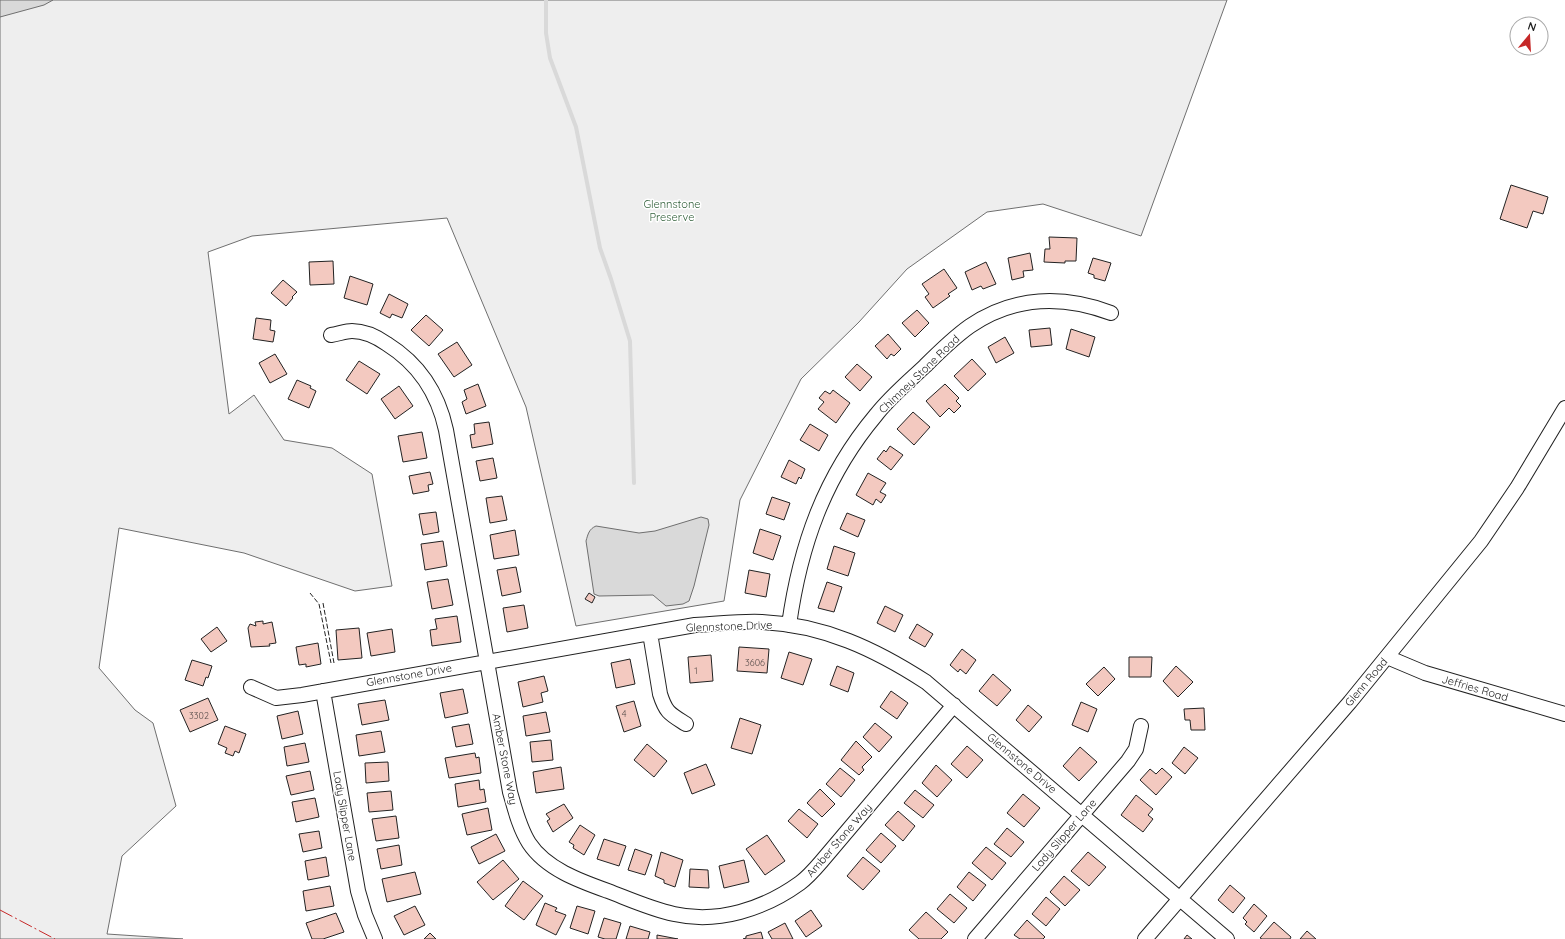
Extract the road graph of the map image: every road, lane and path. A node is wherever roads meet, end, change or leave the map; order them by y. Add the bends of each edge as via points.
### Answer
1 (1111, 313) dead end
2 (331, 335) dead end
3 (1565, 408) edge
4 (789, 625) junction
5 (650, 633) junction
6 (1387, 657) junction
7 (487, 662) junction
8 (251, 687) dead end
9 (323, 691) junction
10 (954, 705) junction
11 (1565, 714) edge
12 (686, 724) dead end
13 (1141, 726) dead end
14 (1082, 814) junction
15 (1181, 898) junction
16 (375, 939) edge
17 (975, 939) edge
18 (1145, 939) edge
19 (1227, 939) edge

1 - 4 street, Chimney Stone Road via 1064,301 1026,302 1006,308 988,316 953,339 892,397 856,442 829,487 801,560
2 - 7 street, Amber Stone Way via 353,331 377,338 407,358 429,384 438,401 443,414
3 - 6 street, Glenn Road via 1496,521
4 - 5 street, Glennstone Drive via 761,622 695,625
4 - 10 street, Glennstone Drive via 868,648 926,682
5 - 7 street, Glennstone Drive
5 - 12 street via 663,704 667,712
6 - 11 street, Jeffries Road via 1425,674
6 - 15 street, Glenn Road
7 - 9 street, Glennstone Drive
7 - 10 street, Amber Stone Way via 510,792 519,823 529,843 546,861 567,875 594,887 681,915 721,916 749,910 776,899 801,882 821,862
8 - 9 street, Glennstone Drive via 276,698
9 - 16 street, Lady Slipper Lane via 358,891
10 - 14 street, Glennstone Drive
13 - 14 street, Lady Slipper Lane via 1136,749 1132,755
14 - 15 street, Glennstone Drive
14 - 17 street, Lady Slipper Lane
15 - 18 street, Glenn Road
15 - 19 street, Glennstone Drive

